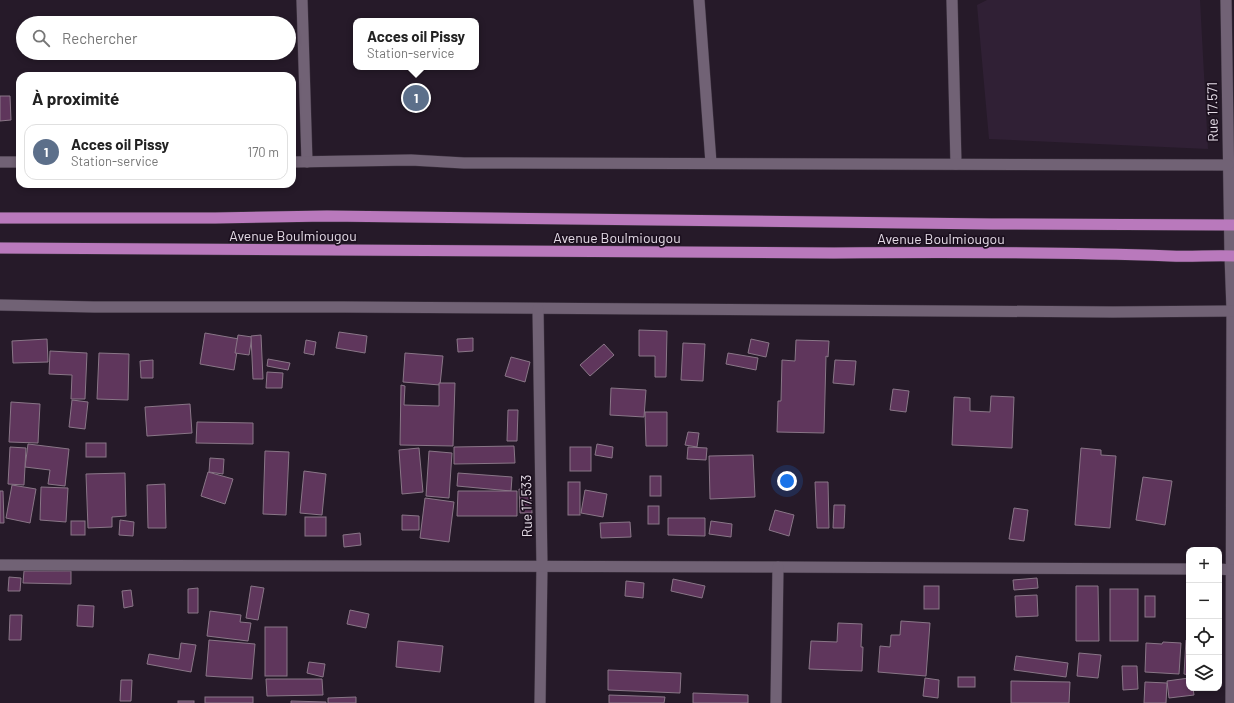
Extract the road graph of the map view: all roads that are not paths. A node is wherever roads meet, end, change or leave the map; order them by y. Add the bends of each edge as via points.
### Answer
1 (302, 0) edge
2 (698, 0) edge
3 (952, 0) edge
4 (1226, 0) edge
5 (0, 162) edge
6 (16, 162) edge
7 (296, 162) edge
8 (308, 162) junction
9 (711, 163) junction
10 (956, 164) junction
11 (1228, 165) junction
12 (1232, 205) edge
13 (0, 218) edge
14 (1232, 225) edge
15 (0, 248) edge
16 (1232, 256) edge
17 (0, 305) edge
18 (538, 309) junction
19 (1233, 310) edge
20 (0, 565) edge
21 (542, 566) junction
22 (778, 567) junction
23 (1186, 569) edge
24 (1222, 570) edge
25 (1232, 570) junction
26 (540, 703) edge
27 (776, 703) edge
28 (1231, 703) edge

1 - 8 street
2 - 9 street
3 - 10 street
4 - 11 street, Rue 17.571
5 - 6 street
7 - 8 street
8 - 9 street via 411,160
9 - 10 street
10 - 11 street
11 - 12 street, Rue 17.571
12 - 14 street, Rue 17.571
13 - 14 highway, Avenue Boulmiougou via 327,216
14 - 16 street, Rue 17.571
15 - 16 highway, Avenue Boulmiougou via 951,252
16 - 19 street, Rue 17.571
17 - 18 street
18 - 19 street via 1113,312
18 - 21 street, Rue 17.533
19 - 25 street, Rue 17.571
20 - 21 street
21 - 22 street
21 - 26 street, Rue 17.533
22 - 23 street
22 - 27 street
24 - 25 street
25 - 28 street, Rue 17.571

